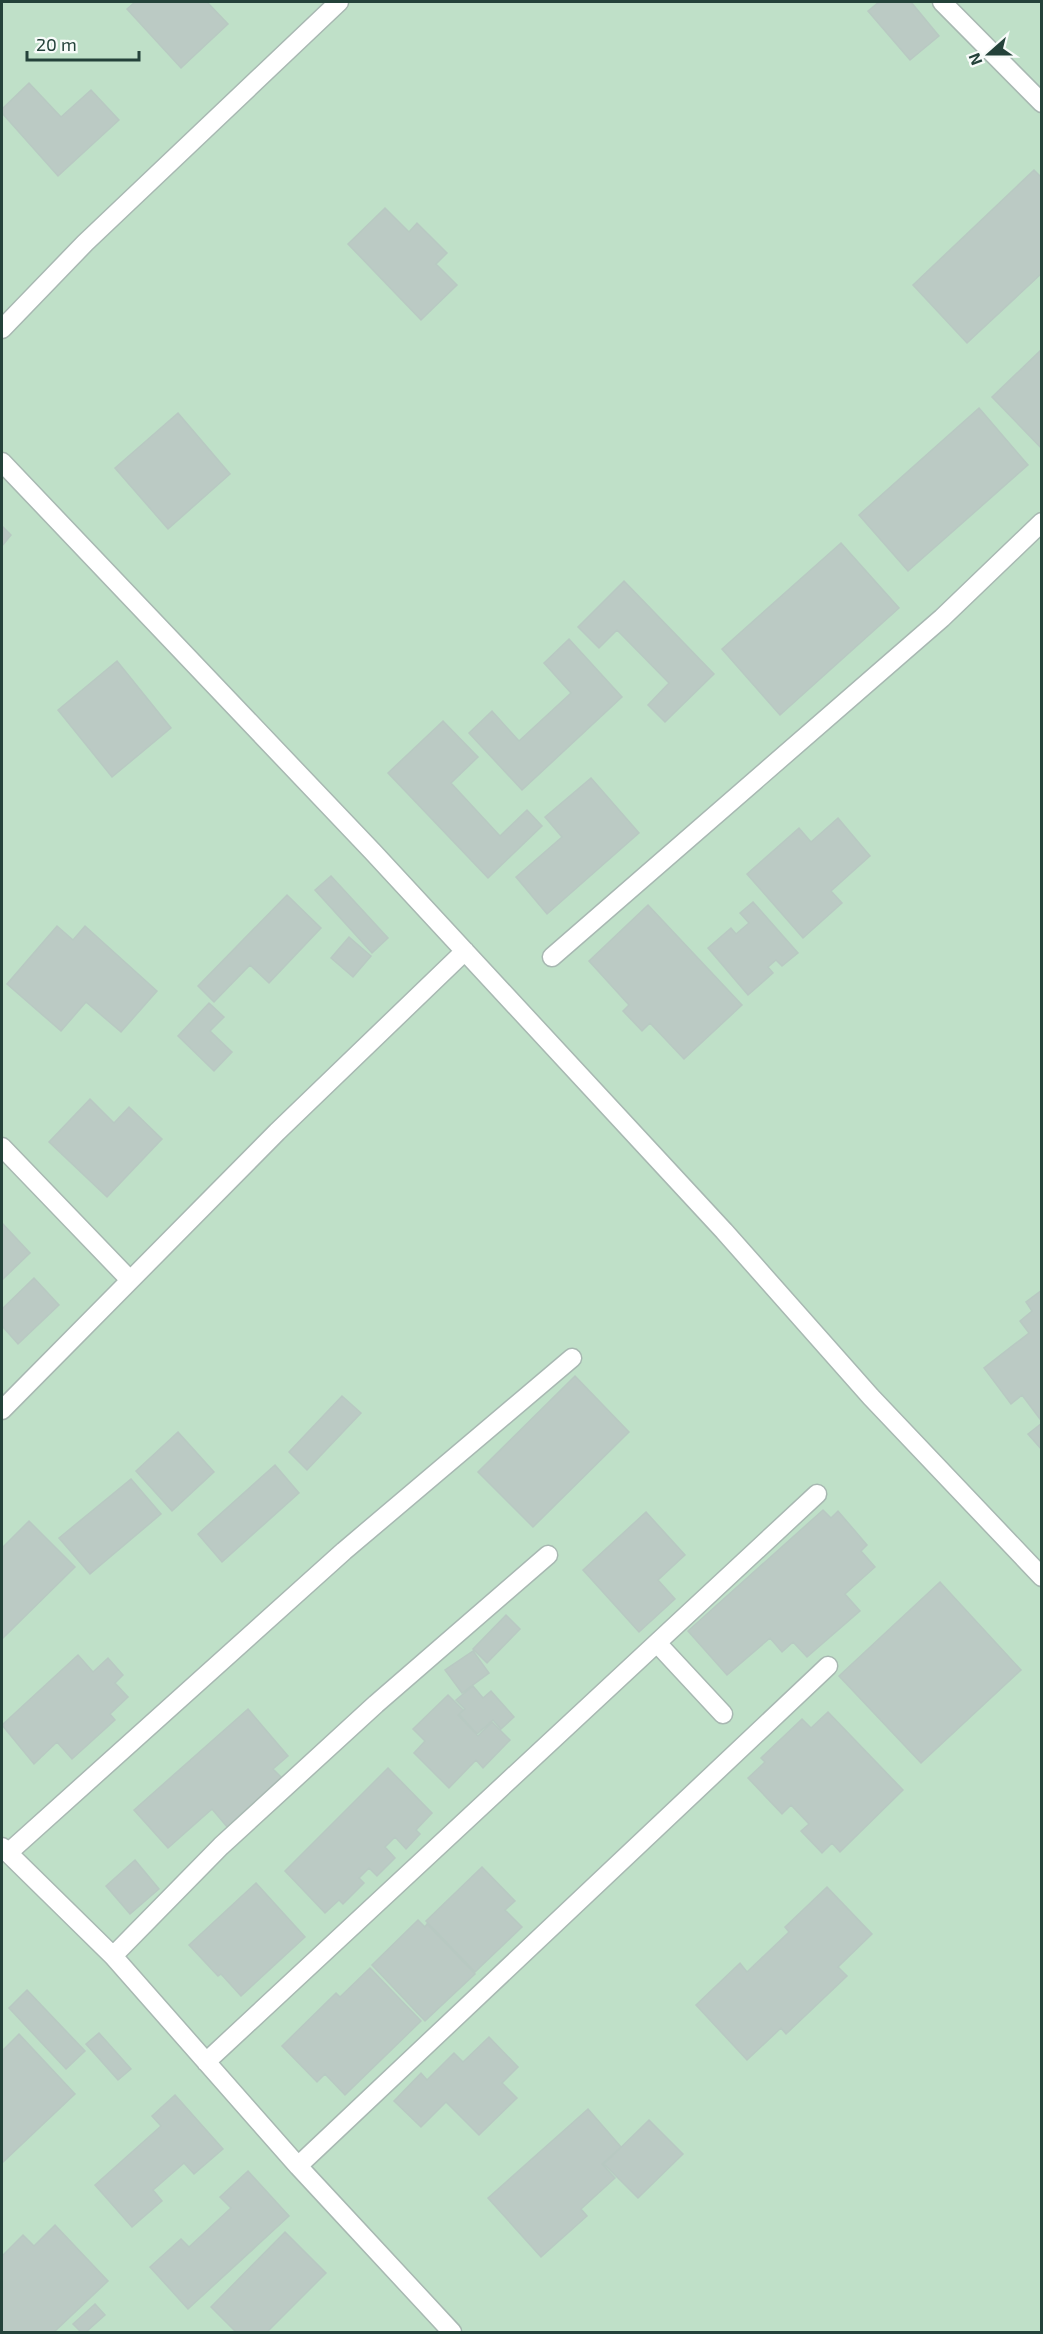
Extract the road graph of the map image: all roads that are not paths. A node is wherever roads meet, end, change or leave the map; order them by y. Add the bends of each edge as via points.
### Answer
1 (339, 2) edge
2 (942, 2) edge
3 (1041, 103) edge
4 (2, 329) edge
5 (2, 462) edge
6 (1041, 522) edge
7 (465, 951) junction
8 (552, 957) dead end
9 (2, 1147) edge
10 (130, 1281) junction
11 (572, 1358) dead end
12 (2, 1410) edge
13 (817, 1494) dead end
14 (548, 1555) dead end
15 (1041, 1577) edge
16 (657, 1642) junction
17 (828, 1666) dead end
18 (723, 1714) dead end
19 (5, 1850) edge
20 (112, 1956) junction
21 (206, 2062) junction
22 (298, 2166) junction
23 (452, 2332) edge

1 - 4 street via 86,243
2 - 3 street
5 - 7 street
6 - 8 street via 942,618
7 - 10 street
7 - 15 street via 724,1231 871,1397
9 - 10 street
10 - 12 street
11 - 19 street via 344,1551
13 - 16 street
14 - 20 street via 238,1830
16 - 18 street
16 - 21 street
17 - 22 street
19 - 20 street
20 - 21 street
21 - 22 street
22 - 23 street

